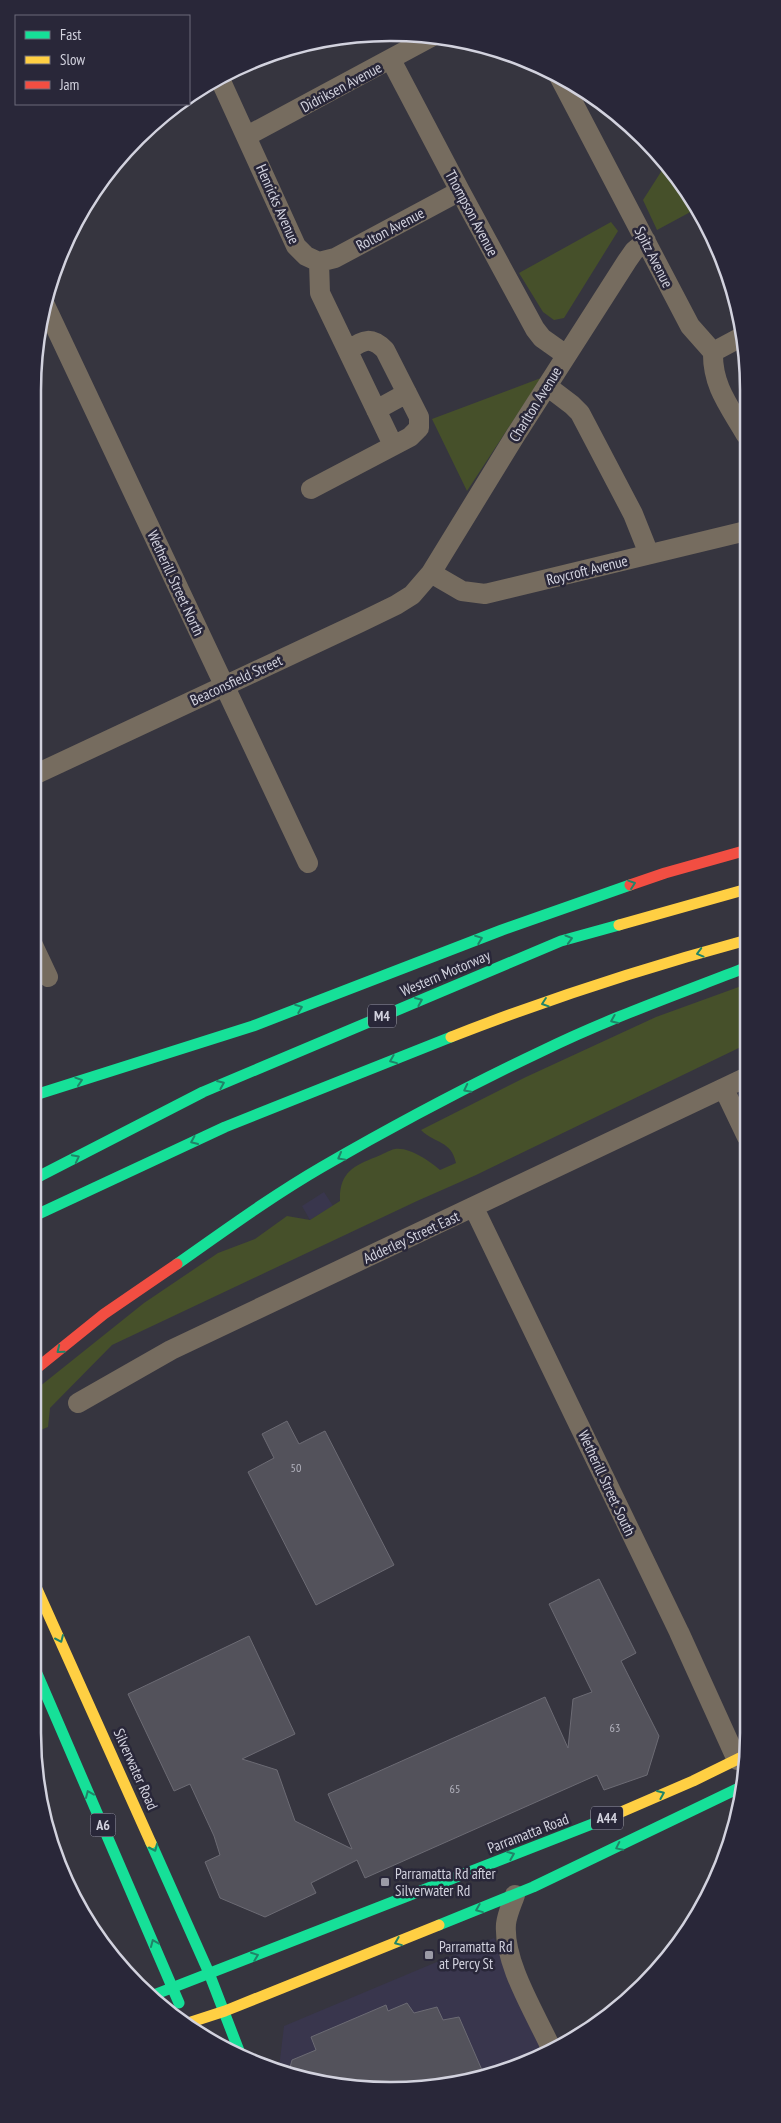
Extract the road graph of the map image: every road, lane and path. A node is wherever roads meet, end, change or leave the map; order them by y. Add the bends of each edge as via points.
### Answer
1 (423, 43) edge
2 (392, 60) junction
3 (223, 84) edge
4 (565, 88) edge
5 (247, 136) junction
6 (460, 192) junction
7 (646, 241) junction
8 (319, 262) junction
9 (50, 315) edge
10 (736, 340) edge
11 (348, 350) junction
12 (713, 352) junction
13 (566, 355) junction
14 (547, 386) junction
15 (407, 393) junction
16 (376, 410) junction
17 (740, 425) edge
18 (393, 445) junction
19 (311, 488) dead end
20 (740, 532) edge
21 (649, 554) junction
22 (431, 573) junction
23 (225, 684) junction
24 (41, 772) edge
25 (740, 852) edge
26 (308, 863) dead end
27 (740, 891) edge
28 (740, 942) edge
29 (41, 962) edge
30 (740, 970) edge
31 (48, 977) dead end
32 (740, 1080) edge
33 (724, 1088) junction
34 (41, 1093) edge
35 (740, 1122) edge
36 (41, 1175) edge
37 (474, 1208) junction
38 (41, 1213) edge
39 (241, 1219) junction
40 (41, 1365) edge
41 (41, 1378) edge
42 (78, 1404) dead end
43 (41, 1598) edge
44 (41, 1683) edge
45 (739, 1753) edge
46 (739, 1758) edge
47 (735, 1790) edge
48 (515, 1895) junction
49 (209, 1973) junction
50 (173, 1988) junction
51 (158, 1993) edge
52 (225, 2011) junction
53 (182, 2013) edge
54 (194, 2021) edge
55 (549, 2044) edge
56 (238, 2047) edge

1 - 2 street, Didriksen Avenue
2 - 5 street, Didriksen Avenue
2 - 6 street, Thompson Avenue
3 - 5 street, Henricks Avenue
4 - 7 street, Spitz Avenue
5 - 8 street, Henricks Avenue via 296,246
6 - 8 street, Rolton Avenue via 335,258
6 - 13 street, Thompson Avenue via 535,329
7 - 12 street, Spitz Avenue via 690,326
7 - 13 street, Charlton Avenue via 627,260
8 - 11 street via 320,293
9 - 23 street, Wetherill Street North
10 - 12 street
11 - 15 street via 361,342 377,342 385,350
11 - 16 street
12 - 17 street via 712,369 716,383
13 - 14 street, Charlton Avenue
14 - 21 street via 580,413 633,514
14 - 22 street, Charlton Avenue
15 - 16 street
15 - 18 street via 419,417 419,428 410,437
16 - 18 street
18 - 19 street
20 - 21 street, Roycroft Avenue
21 - 22 street, Roycroft Avenue via 485,594 462,591
22 - 23 street, Beaconsfield Street via 412,595 396,605
23 - 24 street, Beaconsfield Street
23 - 26 street, Wetherill Street North
34 -> 25 highway via 253,1026 502,930 665,873
36 -> 27 highway, Western Motorway / M4 via 203,1092 561,941
28 -> 38 highway via 658,964 489,1022 225,1127
29 - 31 street
30 -> 39 highway via 541,1051 329,1164
32 - 33 street, Adderley Street East
33 - 35 street
33 - 37 street, Adderley Street East
37 - 42 street, Adderley Street East via 171,1350
37 - 45 street, Wetherill Street South
39 -> 40 highway via 104,1314
39 - 41 highway
43 -> 49 highway, Silverwater Road / A6
50 -> 44 highway, A6
49 -> 46 highway, Parramatta Road / A44 via 595,1823
47 -> 48 highway, A44
48 -> 52 highway, A44
48 - 55 street via 506,1930 512,1965
49 - 50 highway, Parramatta Road / A44
49 - 52 highway, A6
50 - 51 highway, Parramatta Road / A44
50 - 53 highway, A6
52 - 54 highway, A44
52 - 56 highway, A6

